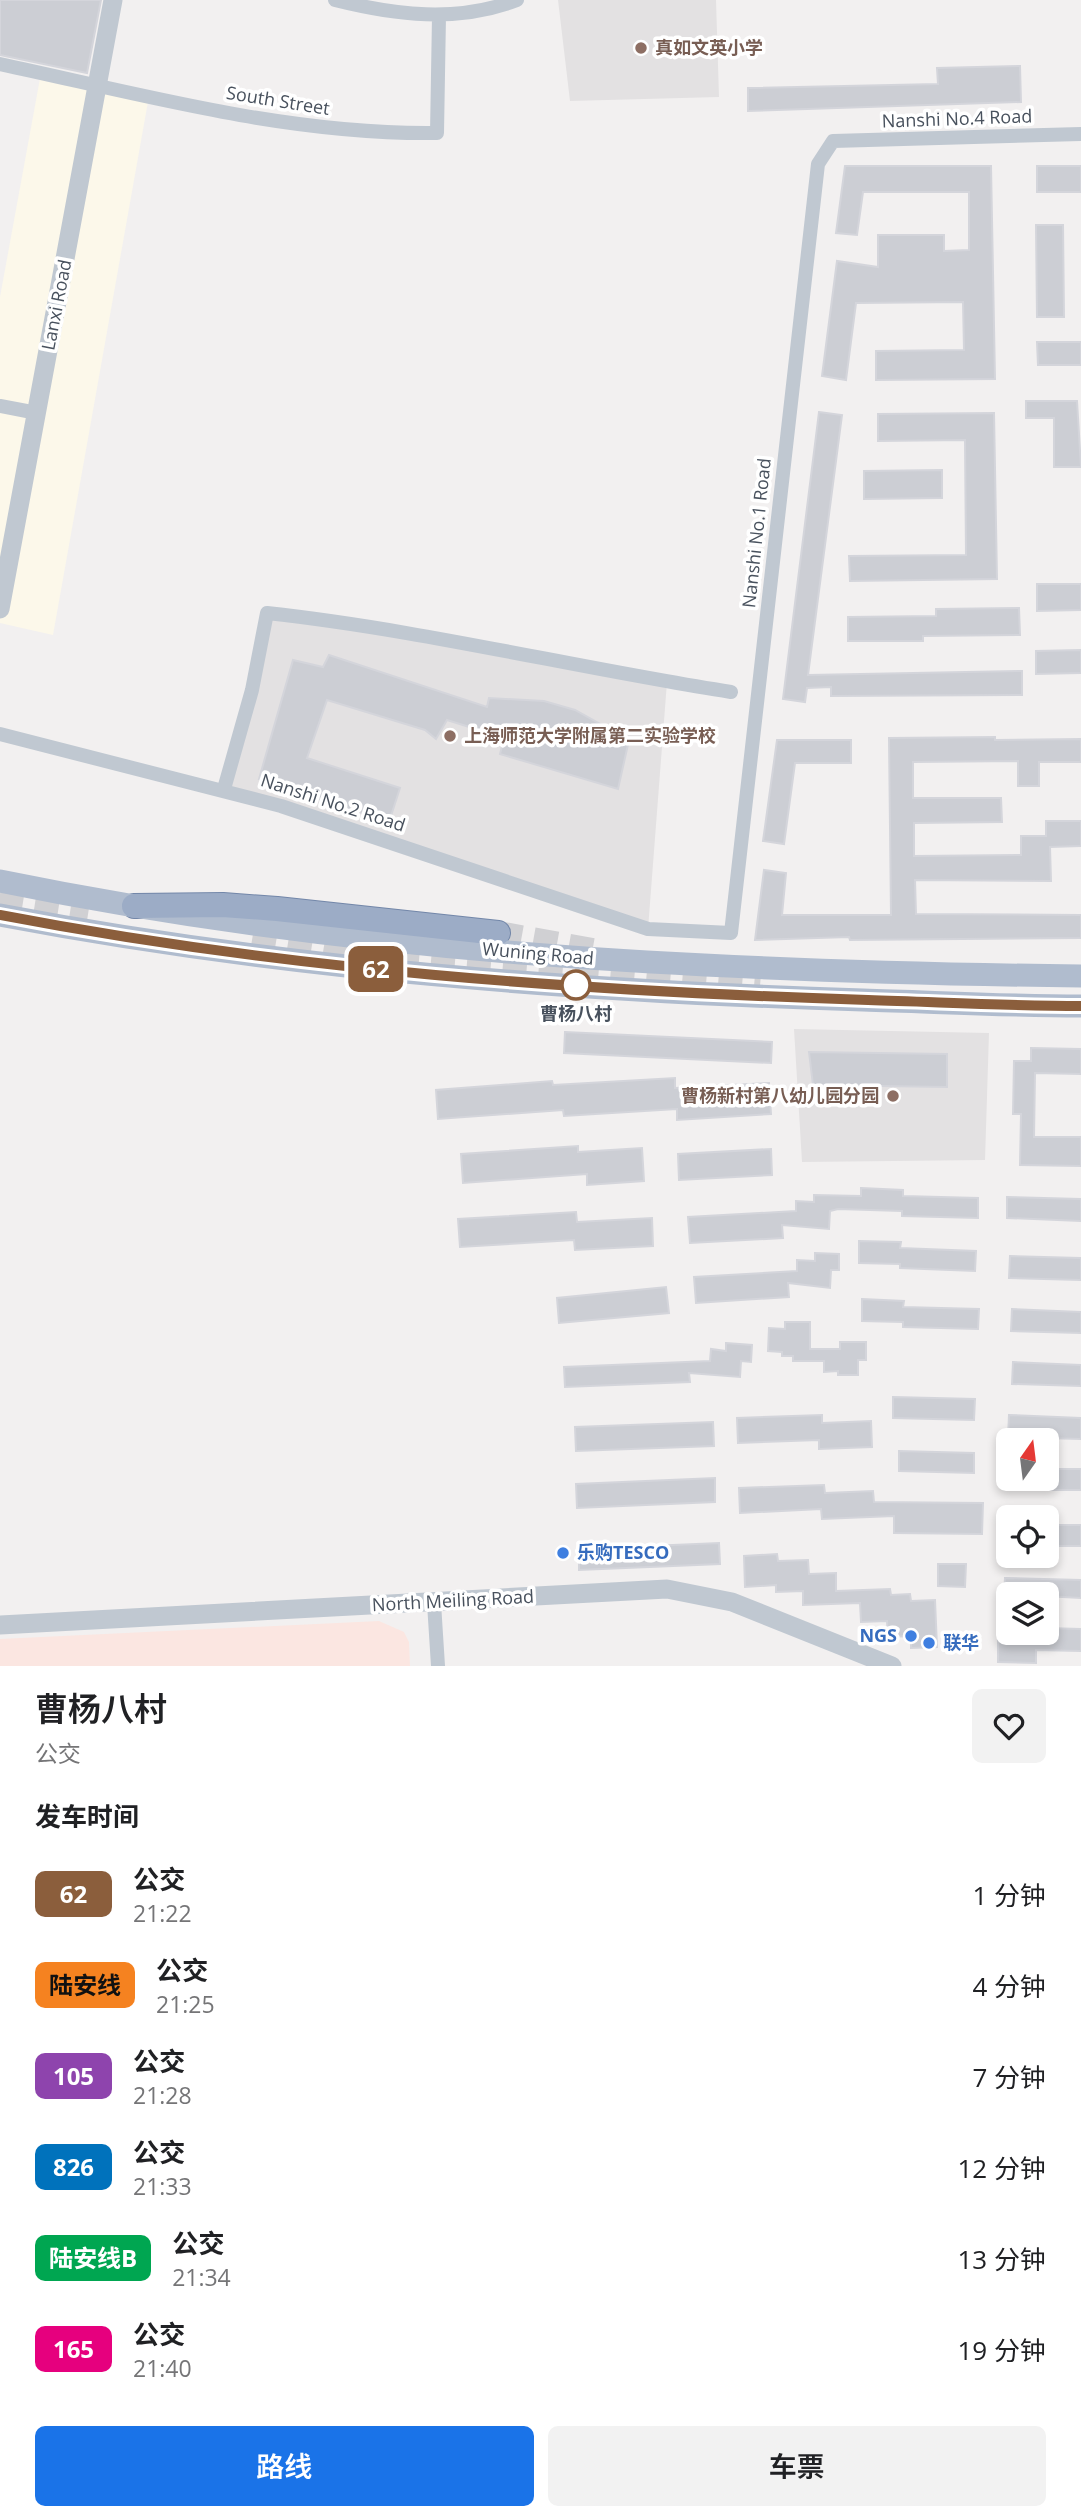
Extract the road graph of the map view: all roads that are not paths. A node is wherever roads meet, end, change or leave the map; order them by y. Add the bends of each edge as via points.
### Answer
1 (113, 0) edge
2 (335, 0) edge
3 (517, 0) edge
4 (439, 16) junction
5 (0, 64) edge
6 (98, 85) junction
7 (1081, 134) edge
8 (833, 141) joint
9 (0, 406) edge
10 (37, 412) junction
11 (0, 609) edge
12 (731, 692) dead end
13 (0, 734) edge
14 (224, 789) junction
15 (0, 881) edge
16 (134, 906) junction
17 (0, 915) edge
18 (498, 933) tunnel mouth
19 (731, 933) joint
20 (1081, 976) edge
21 (1081, 1006) edge
22 (433, 1603) junction
23 (0, 1625) edge
24 (438, 1666) edge
25 (892, 1666) edge

1 - 6 street, Lanxi Road
2 - 4 street via 388,13
3 - 4 street
4 - 6 street, South Street via 437,133 378,134 309,127
5 - 6 street, South Street
6 - 10 street, Lanxi Road
7 - 8 street, Nanshi No.4 Road
8 - 19 street, Nanshi No.1 Road via 818,164
9 - 10 street
10 - 11 street, Lanxi Road
12 - 14 street via 378,626 267,613
13 - 14 street, Nanshi No.2 Road
14 - 19 street, Nanshi No.2 Road via 648,929
15 - 16 main road, Wuning Road
16 - 18 highway via 277,909
16 - 20 main road, Wuning Road via 365,939 647,963
17 - 21 main road, Wuning Road via 419,975 648,991
22 - 23 street, North Meiling Road
22 - 24 street
22 - 25 street, North Meiling Road via 667,1590 732,1602

